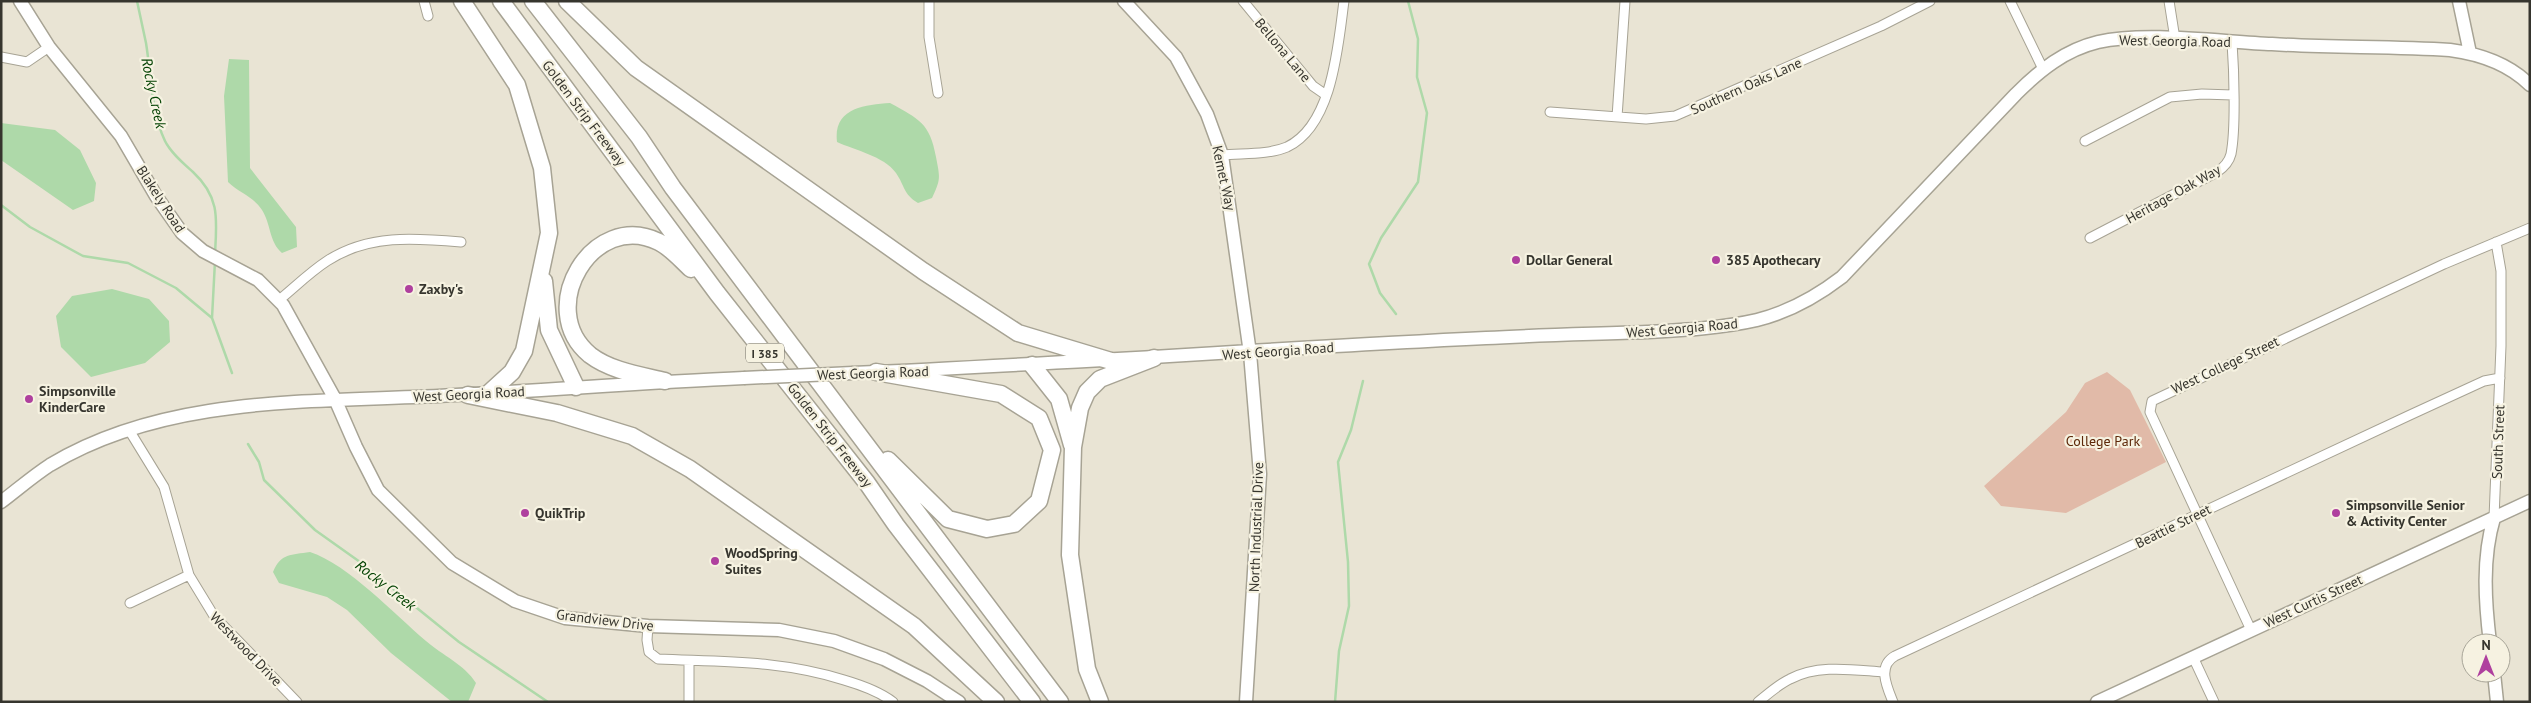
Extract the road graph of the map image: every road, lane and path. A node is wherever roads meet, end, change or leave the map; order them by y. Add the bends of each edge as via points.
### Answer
1 (20, 1) edge
2 (424, 1) edge
3 (462, 1) edge
4 (501, 1) edge
5 (533, 1) edge
6 (567, 1) edge
7 (929, 1) edge
8 (1124, 1) edge
9 (1243, 1) edge
10 (1344, 1) edge
11 (1625, 1) edge
12 (1930, 1) edge
13 (2010, 1) edge
14 (2169, 1) edge
15 (2459, 1) edge
16 (428, 16) dead end
17 (2175, 39) junction
18 (2232, 42) junction
19 (49, 47) junction
20 (2470, 53) junction
21 (1, 57) edge
22 (2043, 69) junction
23 (2530, 85) edge
24 (938, 93) dead end
25 (1326, 95) junction
26 (2233, 95) junction
27 (1550, 112) dead end
28 (1617, 117) junction
29 (2085, 141) dead end
30 (1222, 155) junction
31 (2530, 228) edge
32 (2090, 238) dead end
33 (461, 242) dead end
34 (2496, 242) junction
35 (542, 269) junction
36 (717, 292) junction
37 (279, 300) junction
38 (1250, 353) junction
39 (1154, 358) junction
40 (1111, 361) junction
41 (1032, 365) junction
42 (876, 372) junction
43 (2500, 378) junction
44 (666, 381) junction
45 (576, 387) junction
46 (489, 393) junction
47 (468, 395) junction
48 (335, 399) junction
49 (851, 425) junction
50 (129, 430) junction
51 (1073, 447) junction
52 (2530, 501) edge
53 (1, 502) edge
54 (2197, 514) junction
55 (2494, 518) junction
56 (189, 574) junction
57 (130, 603) dead end
58 (648, 626) junction
59 (2251, 630) junction
60 (2489, 633) edge
61 (2193, 657) junction
62 (689, 660) junction
63 (1884, 672) junction
64 (2495, 683) edge
65 (881, 694) junction
66 (297, 702) edge
67 (689, 702) edge
68 (874, 702) edge
69 (893, 702) edge
70 (959, 702) edge
71 (996, 702) edge
72 (1032, 702) edge
73 (1060, 702) edge
74 (1100, 702) edge
75 (1246, 702) edge
76 (1758, 702) edge
77 (1893, 702) edge
78 (2097, 702) edge
79 (2214, 702) edge
80 (2497, 702) edge

1 - 19 street, Blakely Road
2 - 16 street
3 - 35 highway via 517,85 530,127 542,168 549,233
4 - 36 highway, Golden Strip Freeway / I 385
5 - 49 highway, Golden Strip Freeway / I 385 via 639,137 673,188
6 - 40 highway via 636,68 923,271 1018,333
7 - 24 street via 929,37
8 - 30 street, Kemet Way via 1176,57 1207,114
9 - 25 street, Bellona Lane via 1313,86
10 - 25 street via 1335,66
11 - 28 street
12 - 28 street, Southern Oaks Lane via 1689,111 1658,119
13 - 22 street
14 - 17 street
15 - 20 street
17 - 18 street, West Georgia Road
17 - 22 street, West Georgia Road via 2129,38 2098,42 2056,59
18 - 20 street, West Georgia Road via 2438,49
18 - 26 street, Heritage Oak Way
19 - 21 street via 27,62
19 - 37 street, Blakely Road via 121,136 187,239 258,280
20 - 23 street, West Georgia Road via 2502,64
22 - 38 street, West Georgia Road via 1848,272 1810,299 1775,314 1738,324 1697,328
25 - 30 street via 1305,133 1287,147
26 - 29 street via 2170,97
26 - 32 street, Heritage Oak Way via 2231,154 2222,169
27 - 28 street, Southern Oaks Lane
30 - 38 street, Kemet Way
31 - 34 street, West College Street
33 - 37 street via 398,238 363,244 328,261
34 - 43 street, South Street via 2501,271
34 - 54 street, West College Street via 2152,401 2150,412
35 - 45 highway via 549,330
35 - 46 highway via 524,351 512,372
36 - 44 highway via 668,248 646,238 618,238 592,252 581,263 569,291 568,303 570,321 578,342 606,364
36 - 72 highway, Golden Strip Freeway / I 385 via 867,483
37 - 48 street, Blakely Road via 294,321
38 - 39 street, West Georgia Road
38 - 75 street, North Industrial Drive via 1260,474
39 - 40 street, West Georgia Road
39 - 51 highway via 1100,379 1087,392 1080,408
40 - 41 street, West Georgia Road
41 - 42 street, West Georgia Road
41 - 51 highway via 1059,398
42 - 44 street, West Georgia Road, bridge
42 - 49 highway via 1001,394 1039,418 1052,450 1039,501 1014,524 987,529 948,519
43 - 54 street, Beattie Street via 2484,381
43 - 55 street, South Street
44 - 45 street, West Georgia Road
45 - 46 street, West Georgia Road
46 - 47 street, West Georgia Road
47 - 48 street, West Georgia Road
47 - 71 highway via 557,413 632,436 690,469 914,626
48 - 50 street, West Georgia Road via 192,414
48 - 58 street, Grandview Drive via 378,490 452,563 514,601 542,611 565,618
49 - 73 highway, Golden Strip Freeway / I 385
50 - 53 street, West Georgia Road via 101,439 50,465
50 - 56 street, Westwood Drive via 164,487
51 - 74 highway via 1070,555 1086,669
52 - 55 street, West Curtis Street
54 - 59 street, West College Street
54 - 63 street, Beattie Street via 1895,656 1888,661
55 - 59 street, West Curtis Street
55 - 60 street, South Street via 2486,583
56 - 57 street
56 - 66 street, Westwood Drive via 214,616
58 - 62 street via 646,640 649,652 658,659
58 - 70 street, Grandview Drive via 779,630 834,641 884,659 927,680
59 - 61 street, West Curtis Street
61 - 78 street, West Curtis Street
61 - 79 street
62 - 65 street via 769,663 818,671
62 - 67 street
63 - 76 street via 1811,671 1788,679
63 - 77 street
64 - 80 street
65 - 68 street
65 - 69 street

